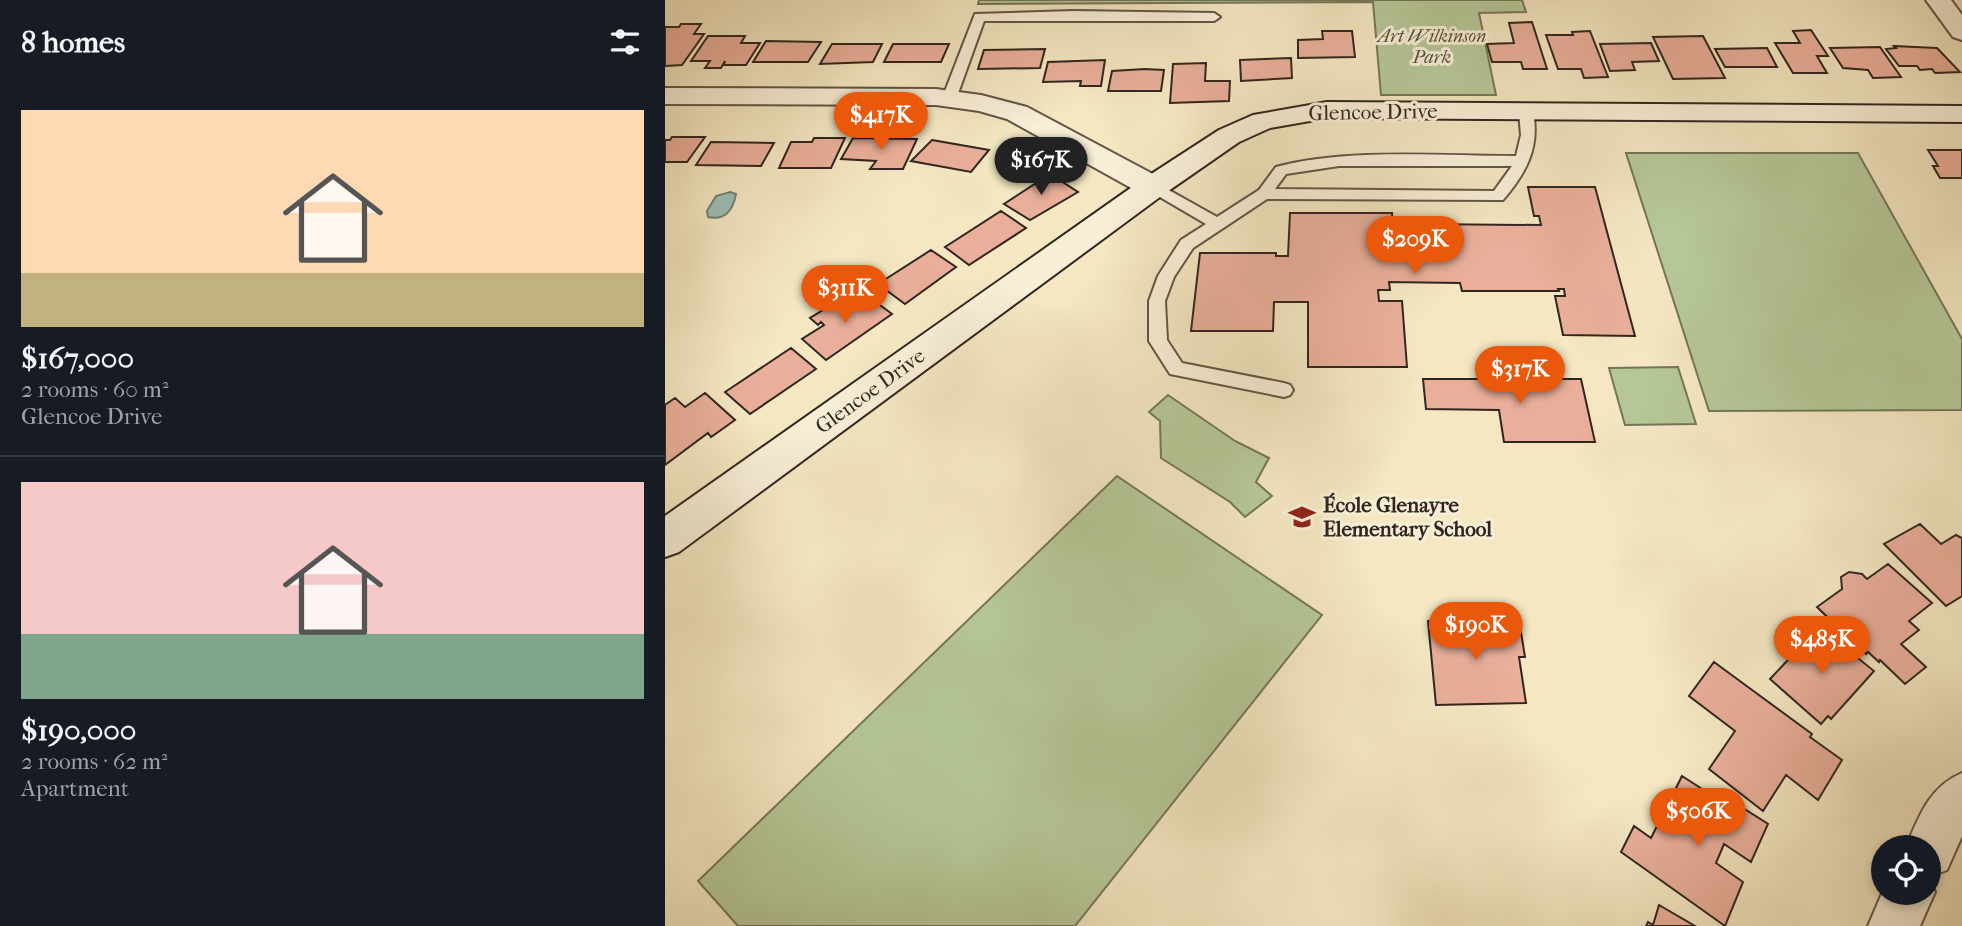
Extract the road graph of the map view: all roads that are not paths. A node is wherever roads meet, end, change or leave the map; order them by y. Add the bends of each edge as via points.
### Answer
1 (1938, 0) edge
2 (1214, 17) dead end
3 (1962, 32) edge
4 (665, 96) edge
5 (949, 99) junction
6 (1526, 112) junction
7 (1962, 114) edge
8 (1524, 161) junction
9 (1153, 187) junction
10 (1264, 194) junction
11 (1216, 223) junction
12 (1284, 390) dead end
13 (665, 539) edge
14 (1962, 797) edge
15 (1937, 835) edge
16 (1903, 905) edge
17 (1894, 926) edge

1 - 3 street
2 - 5 lane via 979,17
4 - 5 street
5 - 9 street via 1017,113
6 - 7 street, Glencoe Drive
6 - 8 lane
6 - 9 street, Glencoe Drive via 1327,110 1295,114 1229,136
8 - 10 lane via 1306,164 1281,170
8 - 10 lane via 1498,197
9 - 11 lane
9 - 13 street, Glencoe Drive
10 - 11 lane
11 - 12 lane via 1187,244 1165,276 1157,301 1158,341 1176,369
14 - 15 street
16 - 17 street

